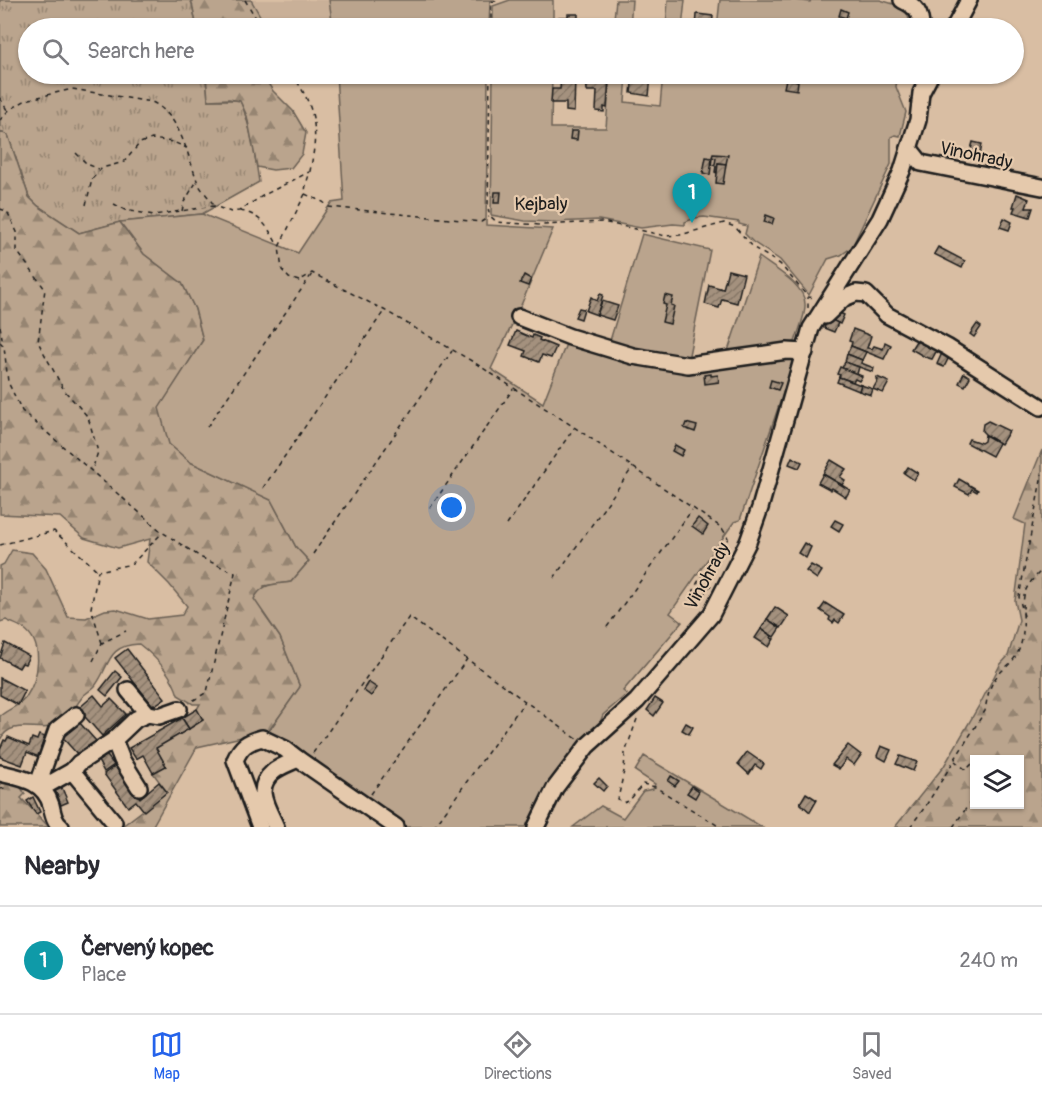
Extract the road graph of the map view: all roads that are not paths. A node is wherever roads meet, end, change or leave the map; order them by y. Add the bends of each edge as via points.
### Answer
1 (902, 0) edge
2 (969, 0) edge
3 (921, 18) edge
4 (959, 18) edge
5 (921, 84) edge
6 (926, 84) edge
7 (921, 93) junction
8 (909, 148) junction
9 (1042, 187) edge
10 (519, 317) dead end
11 (812, 328) junction
12 (805, 352) junction
13 (1041, 407) edge
14 (128, 690) dead end
15 (179, 709) road end
16 (148, 714) junction
17 (76, 715) dead end
18 (114, 740) junction
19 (302, 761) junction
20 (72, 771) junction
21 (0, 773) edge
22 (40, 786) junction
23 (139, 787) dead end
24 (114, 822) dead end
25 (58, 824) edge
26 (260, 827) edge
27 (276, 827) edge
28 (396, 827) edge
29 (536, 827) edge

1 - 3 street via 913,6
2 - 4 street
5 - 7 street
6 - 7 street, Vinohrady
7 - 8 street, Vinohrady
8 - 9 street, Vinohrady via 921,163
8 - 11 street, Vinohrady via 880,219
10 - 12 street via 633,356 669,362 688,364
11 - 12 street, Vinohrady
11 - 13 street via 844,298 866,294 888,315
12 - 29 street, Vinohrady via 748,542 711,615 637,701 587,746 555,789
14 - 16 street
15 - 16 street via 159,716
16 - 18 street via 136,719
17 - 22 street via 57,730
18 - 20 street
18 - 23 street
19 - 26 street via 262,738 240,748 235,760
19 - 27 street via 273,772 264,784 261,795
19 - 28 street
20 - 22 street
20 - 24 street
21 - 22 street
22 - 25 street

